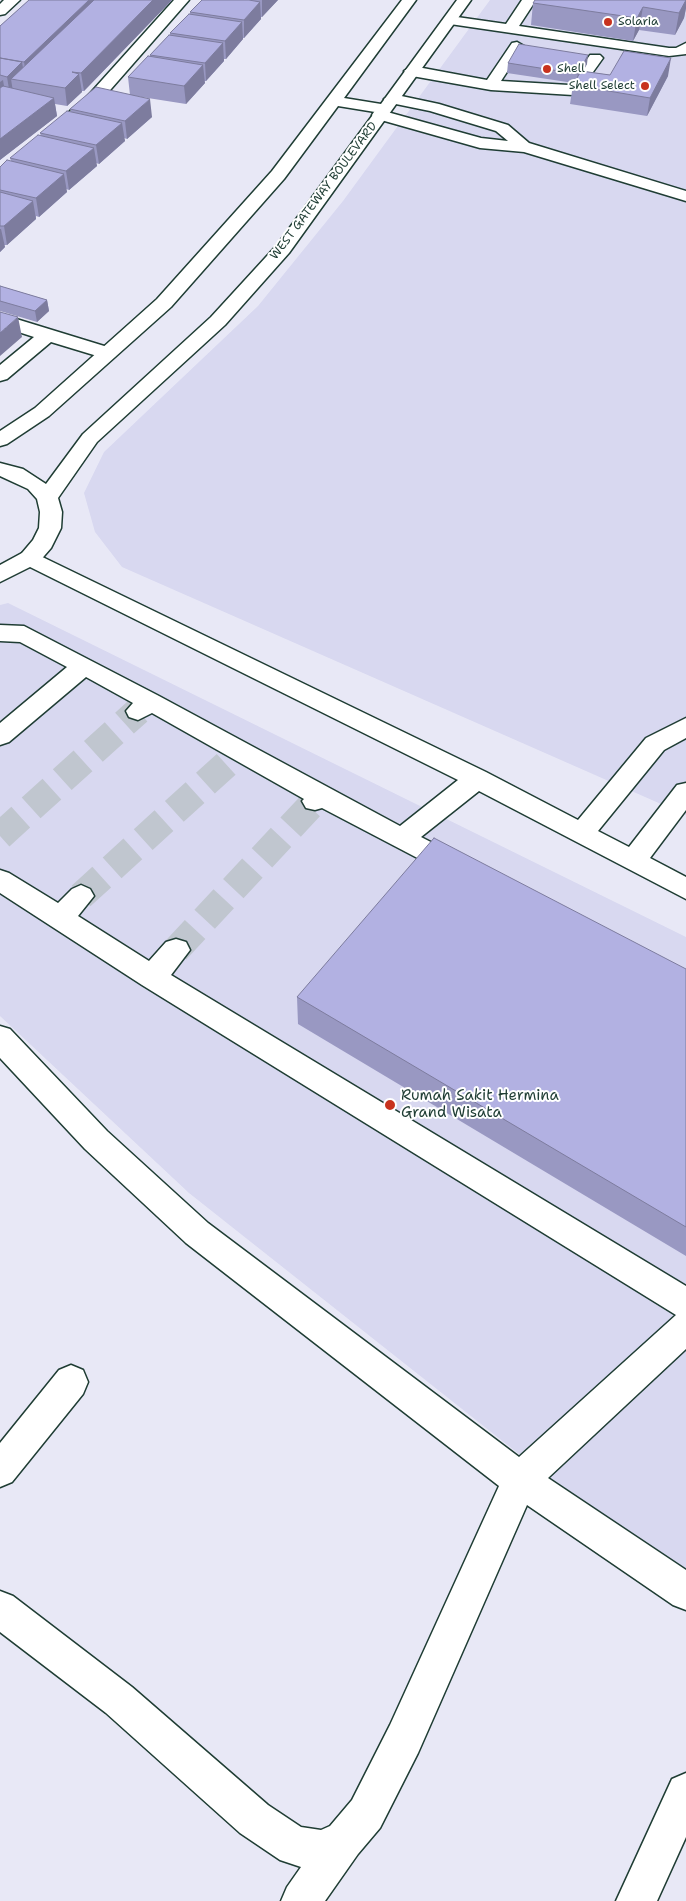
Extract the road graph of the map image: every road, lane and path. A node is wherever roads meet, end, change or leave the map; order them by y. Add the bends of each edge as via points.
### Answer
1 (13, 0) edge
2 (182, 0) edge
3 (409, 0) edge
4 (464, 0) edge
5 (529, 0) edge
6 (0, 11) edge
7 (445, 26) junction
8 (510, 29) junction
9 (469, 38) dead end
10 (498, 42) dead end
11 (517, 46) junction
12 (686, 47) edge
13 (536, 49) edge
14 (575, 55) edge
15 (595, 58) junction
16 (613, 61) dead end
17 (412, 71) junction
18 (491, 84) junction
19 (335, 101) junction
20 (386, 108) junction
21 (63, 125) edge
22 (686, 196) edge
23 (0, 320) edge
24 (48, 335) junction
25 (107, 353) junction
26 (0, 375) edge
27 (0, 440) edge
28 (0, 469) edge
29 (47, 498) junction
30 (30, 558) junction
31 (0, 575) edge
32 (0, 633) edge
33 (83, 667) junction
34 (686, 727) edge
35 (0, 736) edge
36 (478, 779) junction
37 (686, 792) edge
38 (581, 834) junction
39 (402, 838) junction
40 (633, 861) junction
41 (480, 879) edge
42 (0, 880) edge
43 (686, 889) edge
44 (81, 896) tunnel mouth
45 (60, 918) junction
46 (176, 950) tunnel mouth
47 (152, 977) junction
48 (2, 1043) edge
49 (686, 1304) edge
50 (686, 1327) edge
51 (71, 1382) dead end
52 (0, 1470) edge
53 (520, 1480) junction
54 (686, 1592) edge
55 (0, 1609) edge
56 (686, 1793) edge
57 (344, 1840) junction
58 (301, 1901) edge
59 (636, 1901) edge

1 - 6 main road
2 - 21 main road via 92,102
3 - 19 main road
4 - 7 main road, WEST GATEWAY BOULEVARD
5 - 8 main road
7 - 8 main road
7 - 9 main road
7 - 17 main road, WEST GATEWAY BOULEVARD
8 - 12 main road via 669,52 679,52
10 - 11 main road
11 - 13 main road
11 - 18 main road
14 - 15 main road
15 - 16 main road
15 - 18 main road via 573,90
17 - 18 main road
17 - 20 main road, WEST GATEWAY BOULEVARD
19 - 20 main road
19 - 25 main road via 278,175 224,237 164,302
20 - 22 main road via 480,143 526,147
20 - 29 main road, WEST GATEWAY BOULEVARD via 283,249 218,321 90,438
23 - 24 main road
24 - 25 main road
24 - 26 main road
25 - 27 main road via 42,412
28 - 29 main road via 35,484
29 - 30 main road via 52,512 50,528
30 - 31 main road
30 - 36 main road
32 - 33 main road via 24,634
33 - 35 main road
33 - 39 main road via 145,706 318,798
34 - 38 main road via 655,744
36 - 38 main road
36 - 39 main road
37 - 40 main road
38 - 40 main road
39 - 41 main road
40 - 43 main road
42 - 45 main road
44 - 45 main road
45 - 47 main road
46 - 47 main road
47 - 49 main road
48 - 53 main road via 96,1140 197,1233
50 - 53 main road
51 - 52 main road
53 - 54 main road
53 - 57 main road via 404,1740 366,1814
55 - 57 main road via 119,1700 254,1819 294,1846 321,1850
56 - 59 main road
57 - 58 main road

